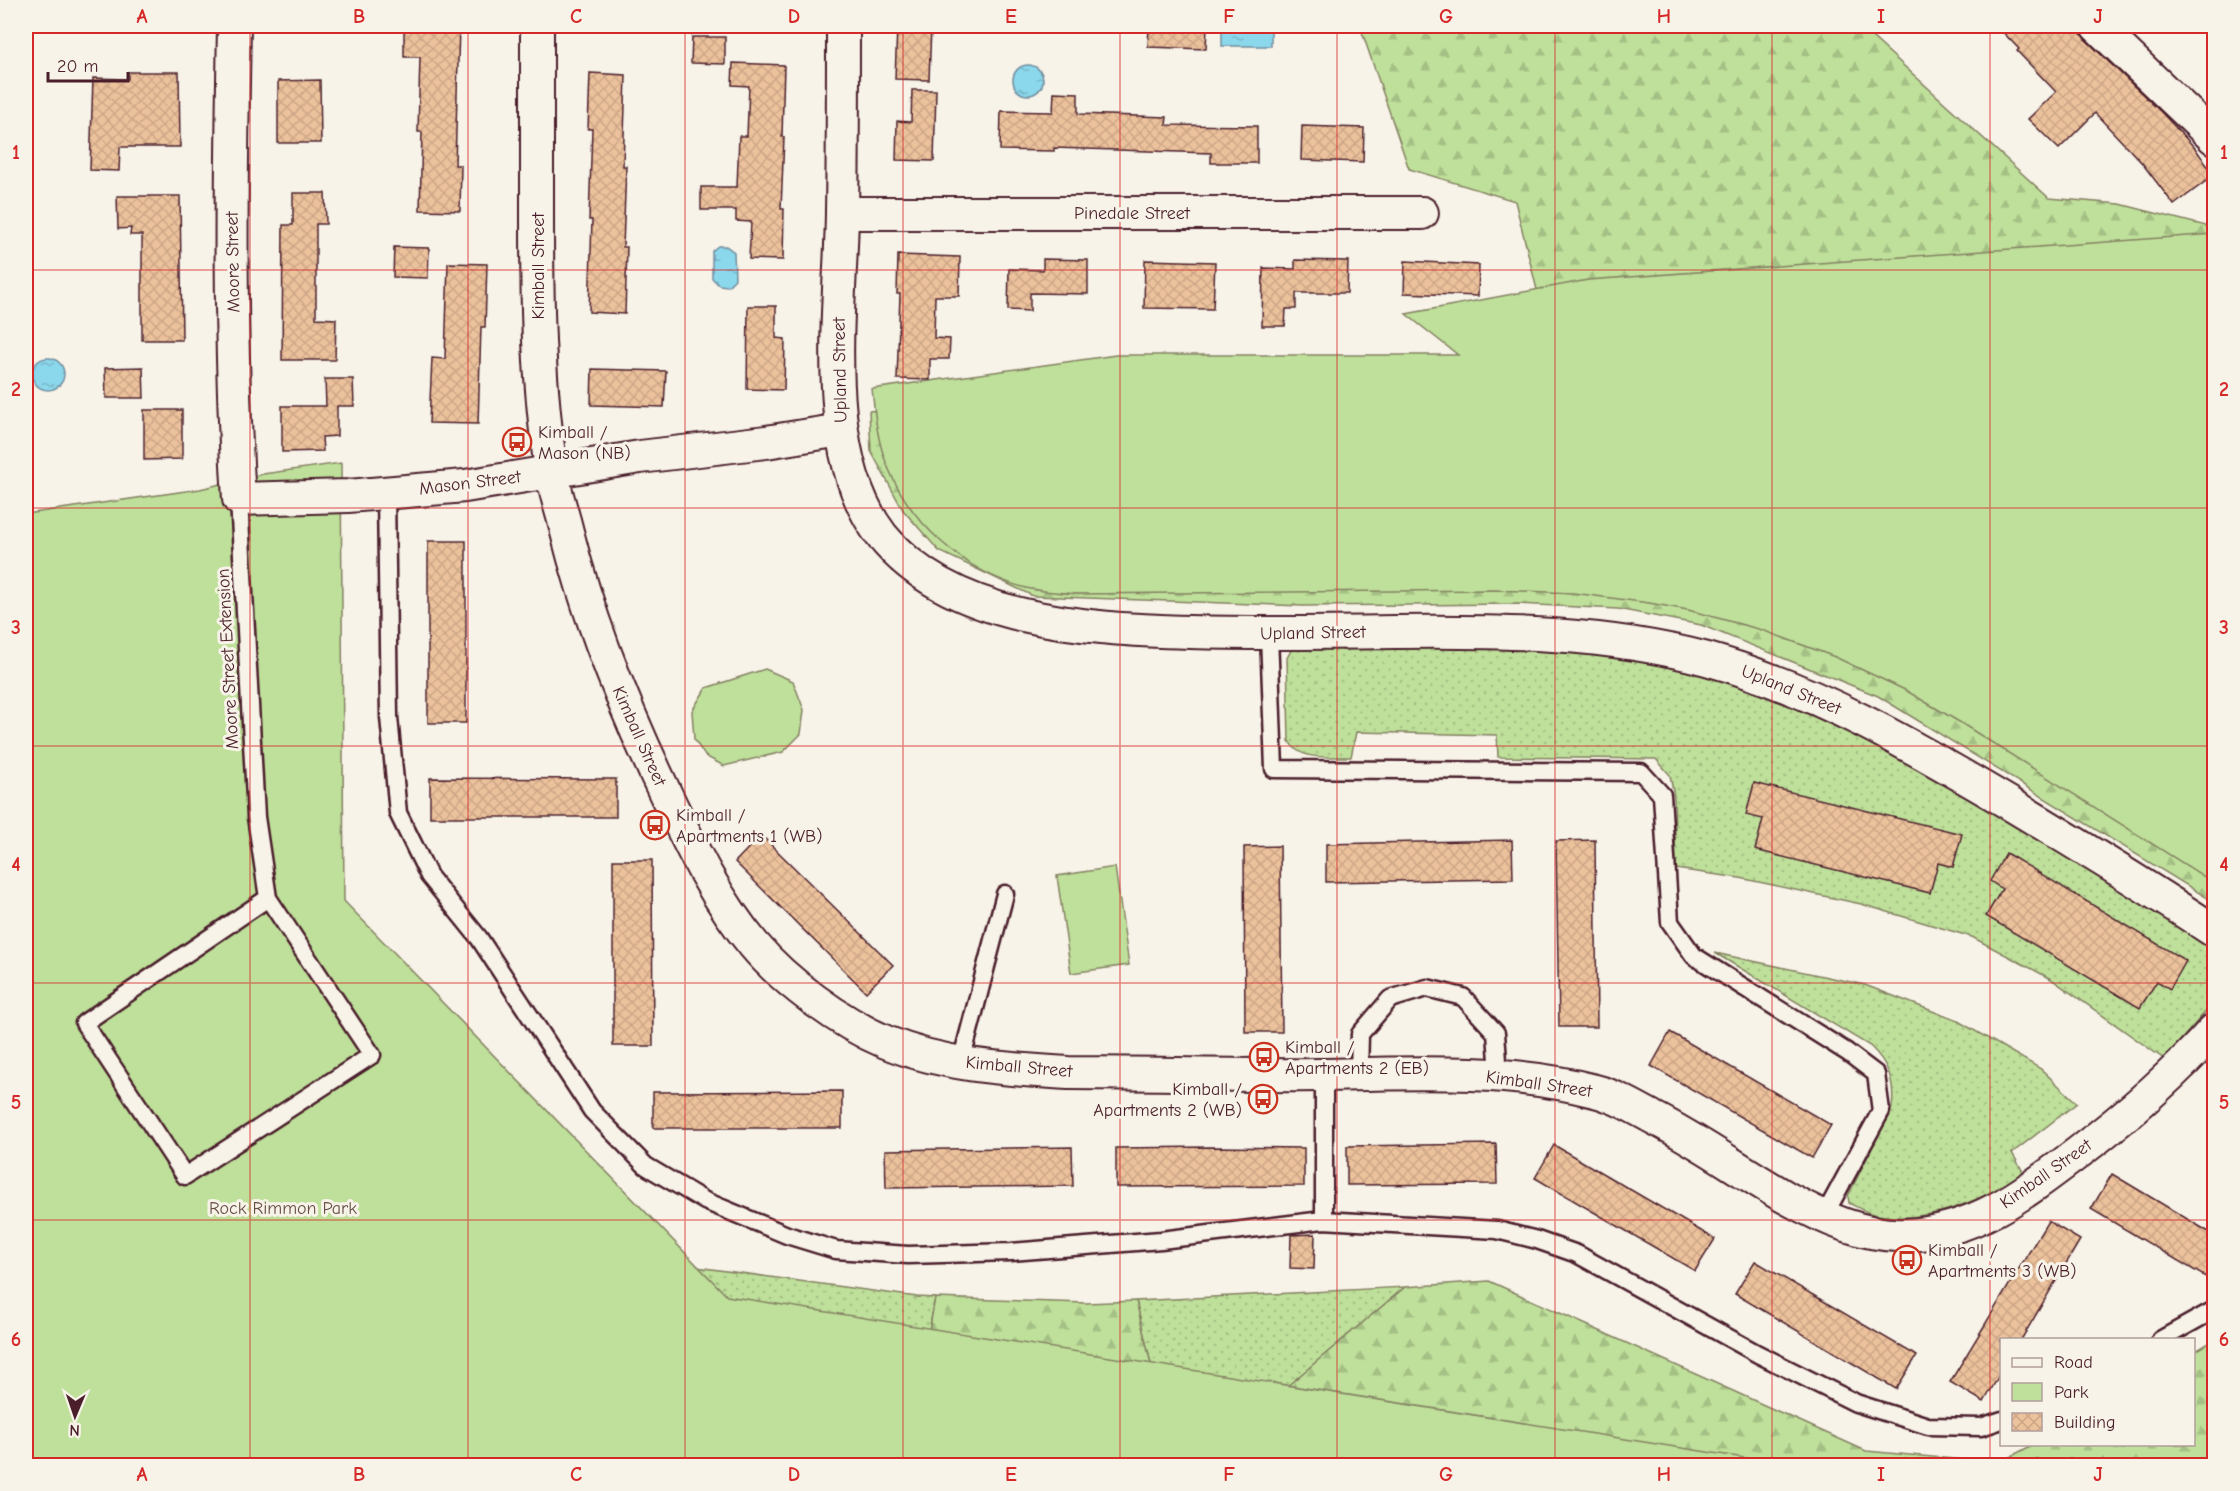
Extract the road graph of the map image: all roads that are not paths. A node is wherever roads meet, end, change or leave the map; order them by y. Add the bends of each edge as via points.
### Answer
1 (234, 26) edge
2 (537, 26) edge
3 (843, 26) edge
4 (2097, 26) edge
5 (2214, 138) edge
6 (842, 213) junction
7 (1422, 213) dead end
8 (842, 430) junction
9 (551, 471) junction
10 (386, 493) junction
11 (239, 498) junction
12 (1269, 635) junction
13 (1005, 894) dead end
14 (268, 898) junction
15 (2214, 931) edge
16 (2214, 1030) edge
17 (962, 1062) junction
18 (1359, 1074) junction
19 (1324, 1075) junction
20 (1499, 1075) junction
21 (1824, 1216) junction
22 (1324, 1220) junction
23 (2214, 1310) edge
24 (2164, 1338) edge
25 (2000, 1420) edge

1 - 11 street, Moore Street via 232,210
2 - 9 street, Kimball Street via 537,321
3 - 6 street, Upland Street
4 - 5 street
6 - 7 street, Pinedale Street
6 - 8 street, Upland Street via 837,375
8 - 9 street, Mason Street
8 - 12 street, Upland Street via 851,473 880,532 903,558 959,593 1051,621 1114,629
9 - 10 street, Mason Street via 465,486
9 - 17 street, Kimball Street via 578,575 635,731 689,844 737,924 757,949 803,992 829,1010 884,1041 913,1052
10 - 11 street, Mason Street
10 - 22 lane via 389,717 398,813 429,876 479,938 592,1111 646,1166 705,1201 787,1235 836,1250 908,1255 1011,1252 1161,1240
11 - 14 lane, Moore Street Extension via 256,817
12 - 15 street, Upland Street via 1523,632 1584,637 1666,650 1765,677 1908,743
12 - 21 lane via 1274,769 1641,772 1662,795 1670,922 1694,956 1876,1074 1881,1111
13 - 17 lane
14 - 14 lane via 372,1055 185,1176 84,1023
16 - 21 street, Kimball Street via 2136,1106 2021,1196 1995,1211 1935,1231 1904,1235 1873,1232
17 - 19 street, Kimball Street via 1068,1073
18 - 19 street, Kimball Street
18 - 20 street, Kimball Street
18 - 20 lane via 1360,1034 1390,999 1426,988 1463,997 1496,1033
19 - 22 lane
20 - 21 street, Kimball Street via 1596,1091 1625,1102
22 - 25 lane via 1497,1230 1537,1240 1577,1254 1856,1403 1928,1426 1982,1427
23 - 24 lane

